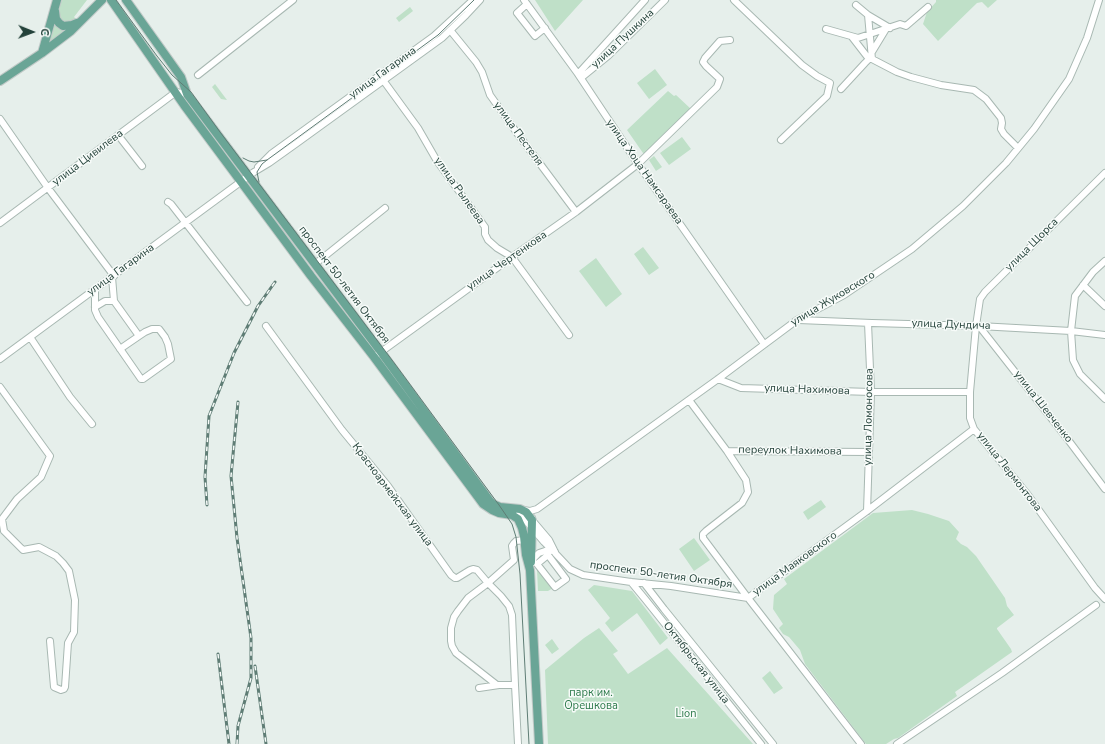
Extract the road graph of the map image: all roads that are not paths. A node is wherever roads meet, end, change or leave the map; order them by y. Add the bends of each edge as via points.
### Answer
1 (57, 0) edge
2 (102, 0) edge
3 (111, 0) edge
4 (126, 0) edge
5 (293, 0) edge
6 (473, 0) edge
7 (480, 0) edge
8 (645, 0) edge
9 (665, 0) edge
10 (734, 0) edge
11 (1099, 0) edge
12 (526, 2) edge
13 (856, 5) dead end
14 (928, 7) dead end
15 (54, 9) junction
16 (868, 14) junction
17 (80, 22) junction
18 (544, 28) junction
19 (826, 29) dead end
20 (888, 29) junction
21 (450, 30) junction
22 (870, 35) junction
23 (852, 36) junction
24 (730, 40) dead end
25 (872, 52) junction
26 (42, 53) junction
27 (870, 59) junction
28 (198, 75) dead end
29 (579, 76) junction
30 (383, 80) junction
31 (0, 82) edge
32 (840, 89) dead end
33 (176, 92) junction
34 (187, 94) junction
35 (0, 119) edge
36 (118, 135) junction
37 (781, 140) dead end
38 (1018, 148) junction
39 (638, 164) junction
40 (142, 166) dead end
41 (1105, 173) edge
42 (248, 176) junction
43 (48, 188) junction
44 (168, 202) dead end
45 (385, 208) dead end
46 (576, 212) junction
47 (0, 223) edge
48 (186, 223) junction
49 (512, 257) junction
50 (1105, 261) edge
51 (315, 264) junction
52 (113, 276) junction
53 (1083, 285) junction
54 (95, 290) junction
55 (114, 301) junction
56 (247, 302) dead end
57 (95, 306) junction
58 (1105, 306) edge
59 (797, 320) junction
60 (868, 323) junction
61 (266, 326) dead end
62 (977, 326) junction
63 (1071, 331) junction
64 (569, 335) dead end
65 (1105, 335) edge
66 (139, 336) junction
67 (30, 337) junction
68 (764, 344) junction
69 (120, 349) junction
70 (378, 354) junction
71 (0, 359) edge
72 (718, 379) junction
73 (0, 387) edge
74 (871, 392) junction
75 (970, 392) junction
76 (1105, 399) edge
77 (689, 400) junction
78 (92, 424) dead end
79 (974, 429) junction
80 (727, 451) junction
81 (869, 452) junction
82 (1105, 489) edge
83 (520, 509) junction
84 (538, 509) junction
85 (867, 511) junction
86 (508, 514) junction
87 (532, 524) junction
88 (525, 540) junction
89 (555, 553) junction
90 (548, 555) joint
91 (530, 570) junction
92 (631, 582) junction
93 (488, 583) junction
94 (644, 583) junction
95 (748, 598) junction
96 (1104, 598) edge
97 (1096, 605) dead end
98 (664, 610) junction
99 (658, 614) junction
100 (50, 641) dead end
101 (693, 645) junction
102 (686, 650) junction
103 (514, 685) junction
104 (497, 686) junction
105 (479, 688) dead end
106 (755, 721) junction
107 (747, 727) junction
108 (518, 744) edge
109 (539, 744) edge
110 (761, 744) edge
111 (773, 744) edge
112 (861, 744) edge
113 (897, 744) edge

1 - 15 main road
2 - 17 main road
3 - 33 main road, проспект 50-летия Октября
4 - 34 main road, проспект 50-летия Октября via 181,77
5 - 28 street
6 - 42 street, улица Гагарина via 434,36 265,158
7 - 21 street, улица Гагарина
8 - 29 street, улица Пушкина
9 - 29 street, улица Пушкина via 608,56
10 - 37 street via 802,65 830,83 827,96
11 - 38 street, улица Жуковского via 1087,38 1069,79
12 - 18 street, улица Хоца Намсараева
12 - 18 street via 517,12 535,36
13 - 16 street
14 - 20 street via 906,26 900,24
15 - 17 main road via 56,18 63,26
15 - 26 main road
16 - 20 street
16 - 22 street
17 - 26 main road
18 - 29 street, улица Хоца Намсараева
19 - 23 street
20 - 22 street
20 - 25 street
21 - 30 street, улица Гагарина
21 - 46 street, улица Пестеля via 482,72 490,95
22 - 23 street via 858,38
22 - 25 street
23 - 27 street
24 - 39 street, улица Чертенкова via 720,41 703,62 720,79 717,87
25 - 27 street
26 - 31 main road
27 - 32 street
27 - 38 street via 911,77 979,93 1001,118 1001,129
29 - 39 street, улица Хоца Намсараева
30 - 42 street, улица Гагарина
30 - 49 street, улица Рылеева via 485,227 488,240
33 - 34 street
33 - 36 street, улица Цивилева
33 - 42 main road, проспект 50-летия Октября via 184,105
34 - 42 main road, проспект 50-летия Октября
35 - 43 street
36 - 40 street
36 - 43 street, улица Цивилева
38 - 59 street, улица Жуковского via 963,206 912,249 844,295
39 - 46 street, улица Чертенкова
39 - 68 street, улица Хоца Намсараева
41 - 62 street, улица Щорса via 985,292 980,299
42 - 48 street, улица Гагарина
42 - 51 main road, проспект 50-летия Октября
42 - 70 main road, проспект 50-летия Октября via 312,276
43 - 47 street, улица Цивилева
43 - 52 street
44 - 48 street
45 - 51 street
46 - 49 street, улица Чертенкова
48 - 52 street, улица Гагарина
48 - 56 street
49 - 64 street, улица Рылеева
49 - 70 street, улица Чертенкова
50 - 53 street
51 - 70 main road, проспект 50-летия Октября
52 - 54 street, улица Гагарина
52 - 55 street
53 - 58 street
53 - 63 street via 1075,296
54 - 57 street
54 - 67 street, улица Гагарина
55 - 57 street via 103,301
55 - 66 street
57 - 69 street via 98,318
59 - 60 street, улица Дундича
59 - 68 street, улица Жуковского
60 - 62 street, улица Дундича
60 - 74 street, улица Ломоносова
61 - 93 street, Красноармейская улица via 342,430 388,486 451,575 458,578 473,569
62 - 63 street, улица Дундича
62 - 75 street, улица Лермонтова
62 - 82 street, улица Шевченко
63 - 65 street, улица Дундича
63 - 76 street via 1073,360 1080,374
66 - 69 street
66 - 69 street via 152,329 159,329 168,344 171,359 142,380
67 - 71 street, улица Гагарина
67 - 78 street via 70,397
68 - 72 street, улица Жуковского
70 - 83 main road, проспект 50-летия Октября via 490,501 500,507
70 - 86 main road, проспект 50-летия Октября via 474,493 492,510
72 - 74 street, улица Нахимова via 741,388
72 - 77 street, улица Жуковского
73 - 100 street via 50,456 42,477 17,499 2,519 4,531 23,550 39,547 56,556 69,571 75,600 74,632 68,643 65,687 61,690 54,687
74 - 75 street, улица Нахимова
74 - 81 street, улица Ломоносова
75 - 79 street, улица Лермонтова via 970,418
77 - 80 street, переулок Нахимова
77 - 84 street, улица Жуковского
79 - 85 street, улица Маяковского
79 - 96 street, улица Лермонтова via 1028,495
80 - 81 street, переулок Нахимова
80 - 95 street, улица Маяковского via 746,480 748,492 742,503 702,536
81 - 85 street, улица Ломоносова
83 - 84 street
83 - 87 main road via 526,512
84 - 87 street via 532,516
85 - 95 street, улица Маяковского
86 - 87 street, проспект 50-летия Октября via 519,514
86 - 88 main road, проспект 50-летия Октября via 518,520
87 - 89 street, проспект 50-летия Октября
87 - 91 main road, проспект 50-летия Октября
88 - 91 main road, проспект 50-летия Октября
88 - 93 street via 516,541 512,546 514,560
89 - 91 street via 549,550 540,553 534,558
89 - 92 street, проспект 50-летия Октября via 570,569 578,573
90 - 90 street via 566,579 555,587 537,564
91 - 109 main road, проспект 50-летия Октября
92 - 94 street, проспект 50-летия Октября
92 - 99 street, Октябрьская улица
93 - 103 street via 509,606 512,615
93 - 104 street via 468,598 454,617 451,641 456,653
94 - 95 street, проспект 50-летия Октября
94 - 98 street, Октябрьская улица
95 - 112 street
97 - 113 street
98 - 99 street
98 - 101 street, Октябрьская улица
99 - 102 street, Октябрьская улица
101 - 102 street
101 - 106 street, Октябрьская улица
102 - 107 street, Октябрьская улица
103 - 104 street
103 - 108 street
104 - 105 street
106 - 107 street
106 - 111 street, Октябрьская улица
107 - 110 street, Октябрьская улица

